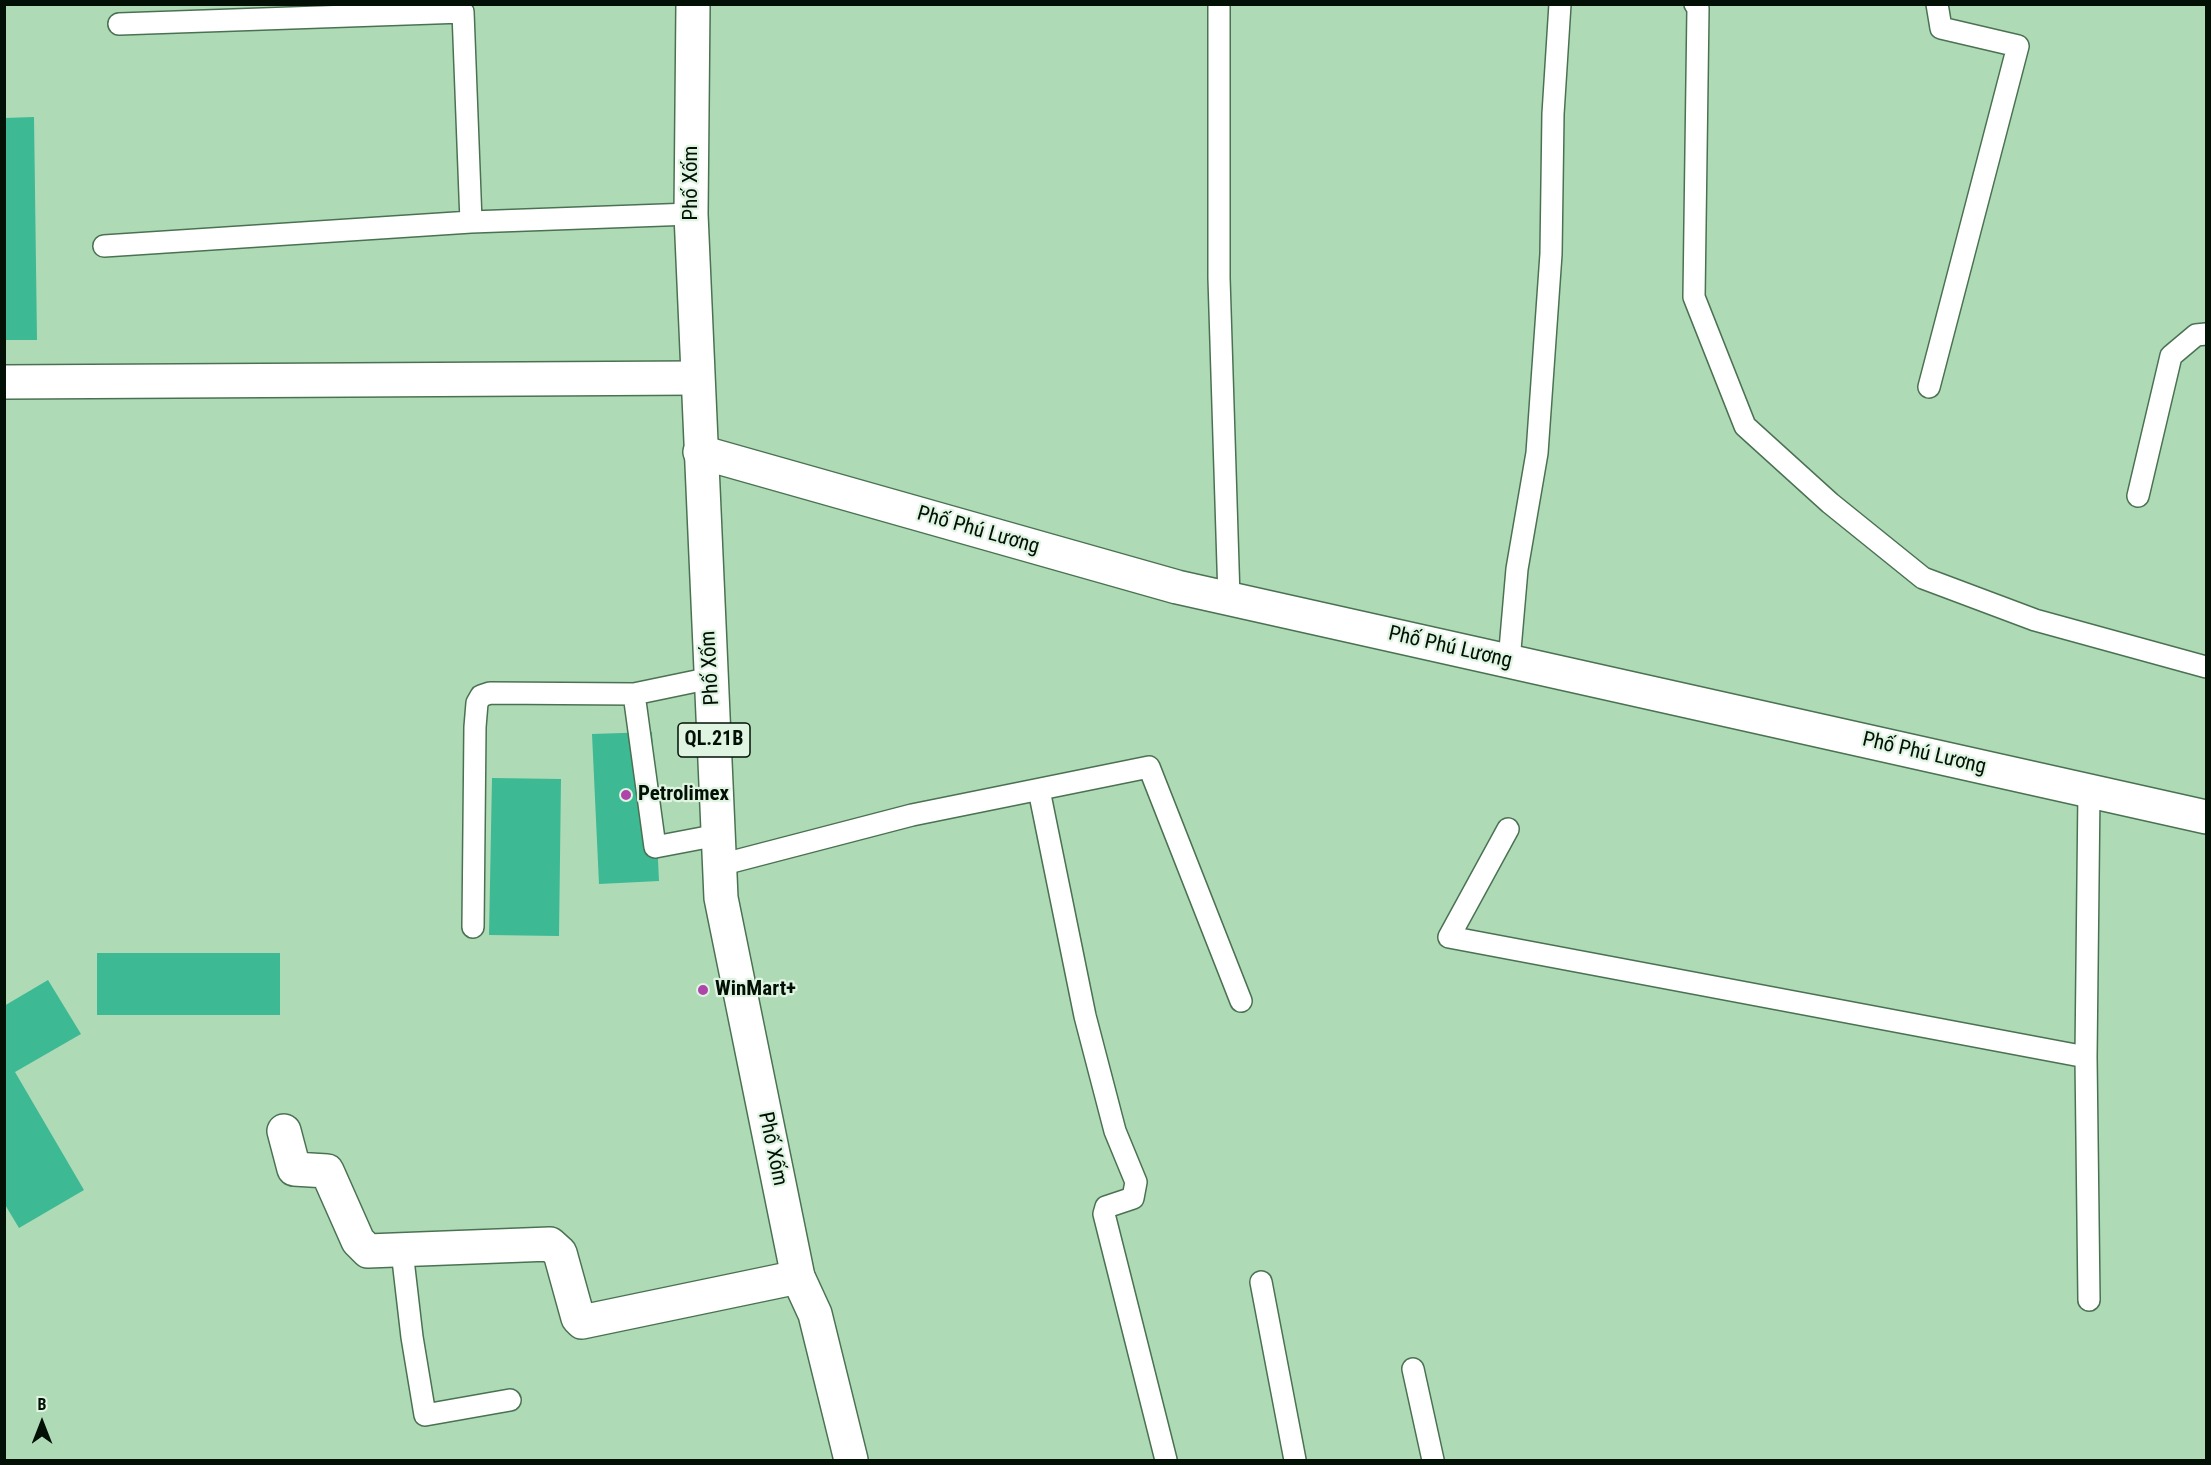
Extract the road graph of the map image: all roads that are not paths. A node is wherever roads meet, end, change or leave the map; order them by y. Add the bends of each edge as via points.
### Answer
1 (693, 4) edge
2 (1219, 4) edge
3 (1560, 4) edge
4 (1695, 4) edge
5 (1937, 4) edge
6 (119, 24) dead end
7 (691, 214) junction
8 (471, 222) junction
9 (104, 246) dead end
10 (2206, 334) edge
11 (697, 378) junction
12 (4, 382) edge
13 (1929, 387) dead end
14 (700, 452) junction
15 (2138, 496) dead end
16 (1229, 598) junction
17 (1509, 661) junction
18 (2206, 667) edge
19 (711, 678) junction
20 (634, 694) junction
21 (1039, 790) junction
22 (2089, 791) junction
23 (2206, 818) edge
24 (1508, 829) dead end
25 (719, 850) junction
26 (473, 927) dead end
27 (1241, 1001) dead end
28 (2086, 1057) junction
29 (284, 1131) dead end
30 (402, 1251) junction
31 (798, 1277) junction
32 (1261, 1282) dead end
33 (2089, 1300) dead end
34 (1413, 1368) dead end
35 (510, 1400) dead end
36 (851, 1461) edge
37 (1166, 1461) edge
38 (1294, 1461) edge
39 (1433, 1461) edge

1 - 7 main road, Phố Xốm / QL.21B
2 - 16 lane via 1219,278
3 - 17 lane via 1553,114 1551,254 1537,453 1517,569
4 - 18 lane via 1698,8 1694,297 1745,426 1830,503 1923,578 2035,620
5 - 13 lane via 1941,28 2018,46
6 - 8 lane via 463,12
7 - 8 lane
7 - 11 main road, Phố Xốm / QL.21B
8 - 9 lane
10 - 15 lane via 2196,335 2171,356
11 - 12 main road
11 - 14 main road, Phố Xốm / QL.21B
14 - 16 main road, Phố Phú Lương via 1177,587
14 - 19 main road, Phố Xốm / QL.21B
16 - 17 main road, Phố Phú Lương
17 - 22 main road, Phố Phú Lương
19 - 20 lane
19 - 25 main road, Phố Xốm / QL.21B
20 - 25 lane via 655,847
20 - 26 lane via 481,696 475,727
21 - 25 lane
21 - 27 lane via 1149,767
21 - 37 lane via 1086,1016 1115,1131 1136,1182 1133,1198 1106,1207 1104,1214
22 - 23 main road, Phố Phú Lương
22 - 28 lane
24 - 28 lane via 1449,937
25 - 31 main road, Phố Xốm / QL.21B via 721,898
28 - 33 lane
29 - 30 main road via 294,1169 322,1170 330,1176 358,1241 368,1251
30 - 31 main road via 549,1244 560,1253 582,1322
30 - 35 lane via 425,1415
31 - 36 main road, Phố Xốm / QL.21B via 815,1314
32 - 38 lane
34 - 39 lane

